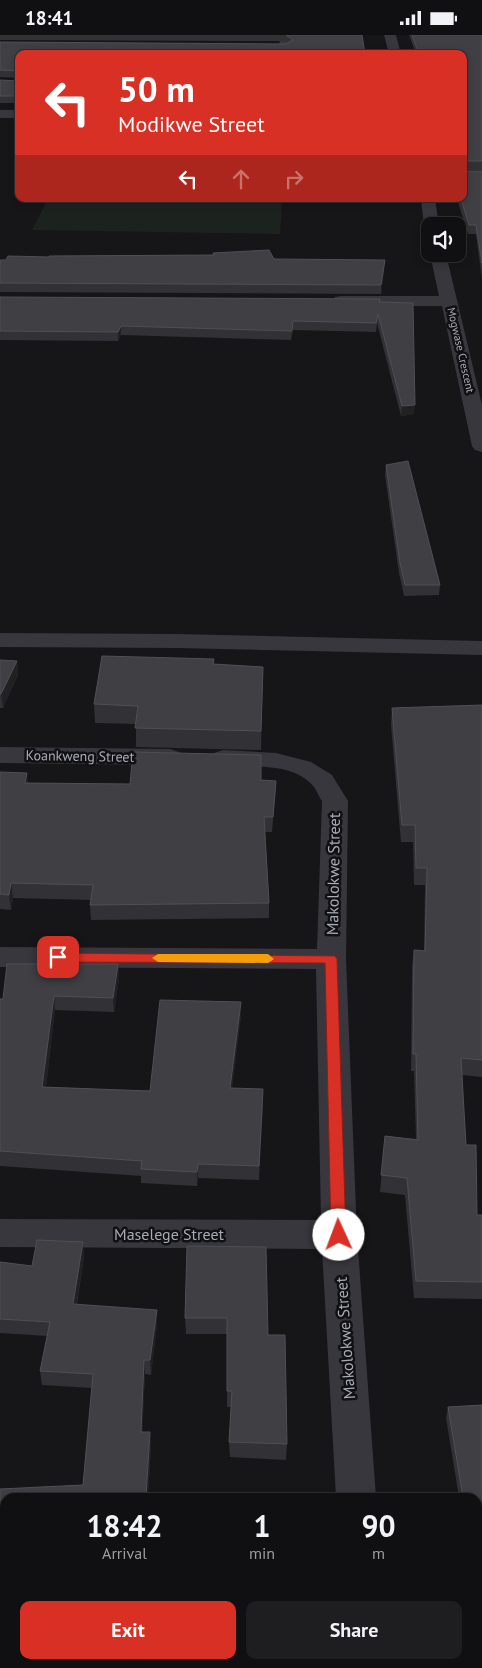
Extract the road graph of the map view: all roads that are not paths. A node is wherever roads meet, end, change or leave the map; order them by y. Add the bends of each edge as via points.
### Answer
1 (390, 35) edge
2 (394, 50) edge
3 (0, 114) edge
4 (15, 114) edge
5 (428, 202) edge
6 (431, 217) edge
7 (440, 262) edge
8 (330, 301) edge
9 (450, 301) junction
10 (482, 446) edge
11 (0, 640) edge
12 (482, 648) edge
13 (0, 755) edge
14 (309, 769) joint
15 (0, 957) edge
16 (331, 959) junction
17 (0, 1233) edge
18 (339, 1235) junction
19 (356, 1493) edge

1 - 2 street
3 - 4 street
5 - 6 street
7 - 9 street, Mogwase Crescent
8 - 9 street
9 - 10 street, Mogwase Crescent
11 - 12 street
13 - 14 street, Koankweng Street via 245,758
14 - 16 street, Makolokwe Street via 325,782 335,801
15 - 16 street
16 - 18 street, Makolokwe Street
17 - 18 street, Maselege Street
18 - 19 street, Makolokwe Street

